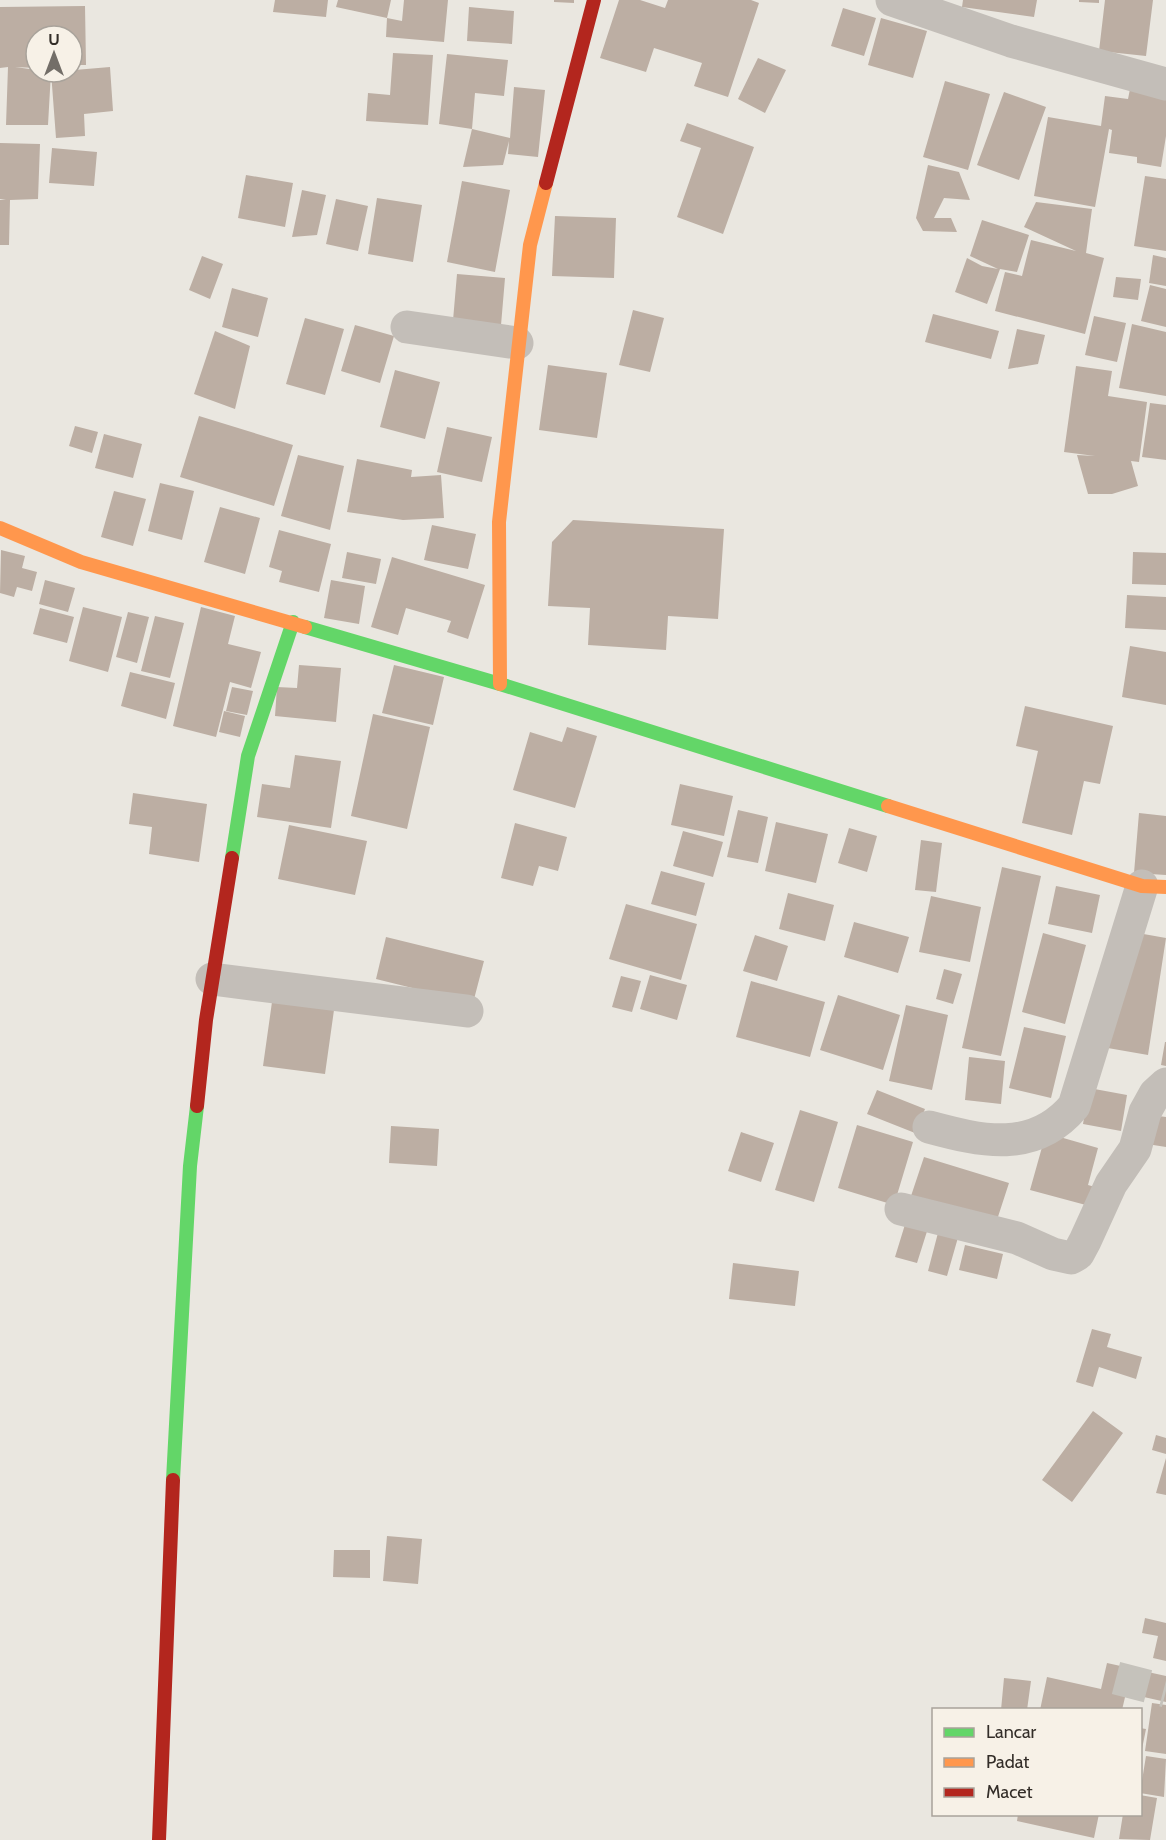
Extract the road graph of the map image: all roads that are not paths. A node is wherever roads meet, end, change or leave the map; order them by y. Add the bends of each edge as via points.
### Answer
1 (594, 0) edge
2 (892, 0) edge
3 (1166, 84) edge
4 (407, 327) dead end
5 (517, 343) junction
6 (0, 528) edge
7 (293, 622) junction
8 (500, 684) junction
9 (1154, 886) edge
10 (212, 979) junction
11 (467, 1011) dead end
12 (1166, 1084) edge
13 (929, 1127) dead end
14 (901, 1209) dead end
15 (159, 1840) edge

1 - 5 street via 530,245
2 - 3 street via 1011,41
4 - 5 street
5 - 8 street via 499,522
6 - 7 street via 81,562
7 - 8 street
7 - 10 street via 248,756
8 - 9 street
9 - 13 street via 1074,1106 1067,1114 1028,1137 1006,1141 977,1140
10 - 11 street
10 - 15 street via 190,1178
12 - 14 street via 1145,1112 1135,1149 1110,1184 1078,1254 1071,1258 1017,1238

